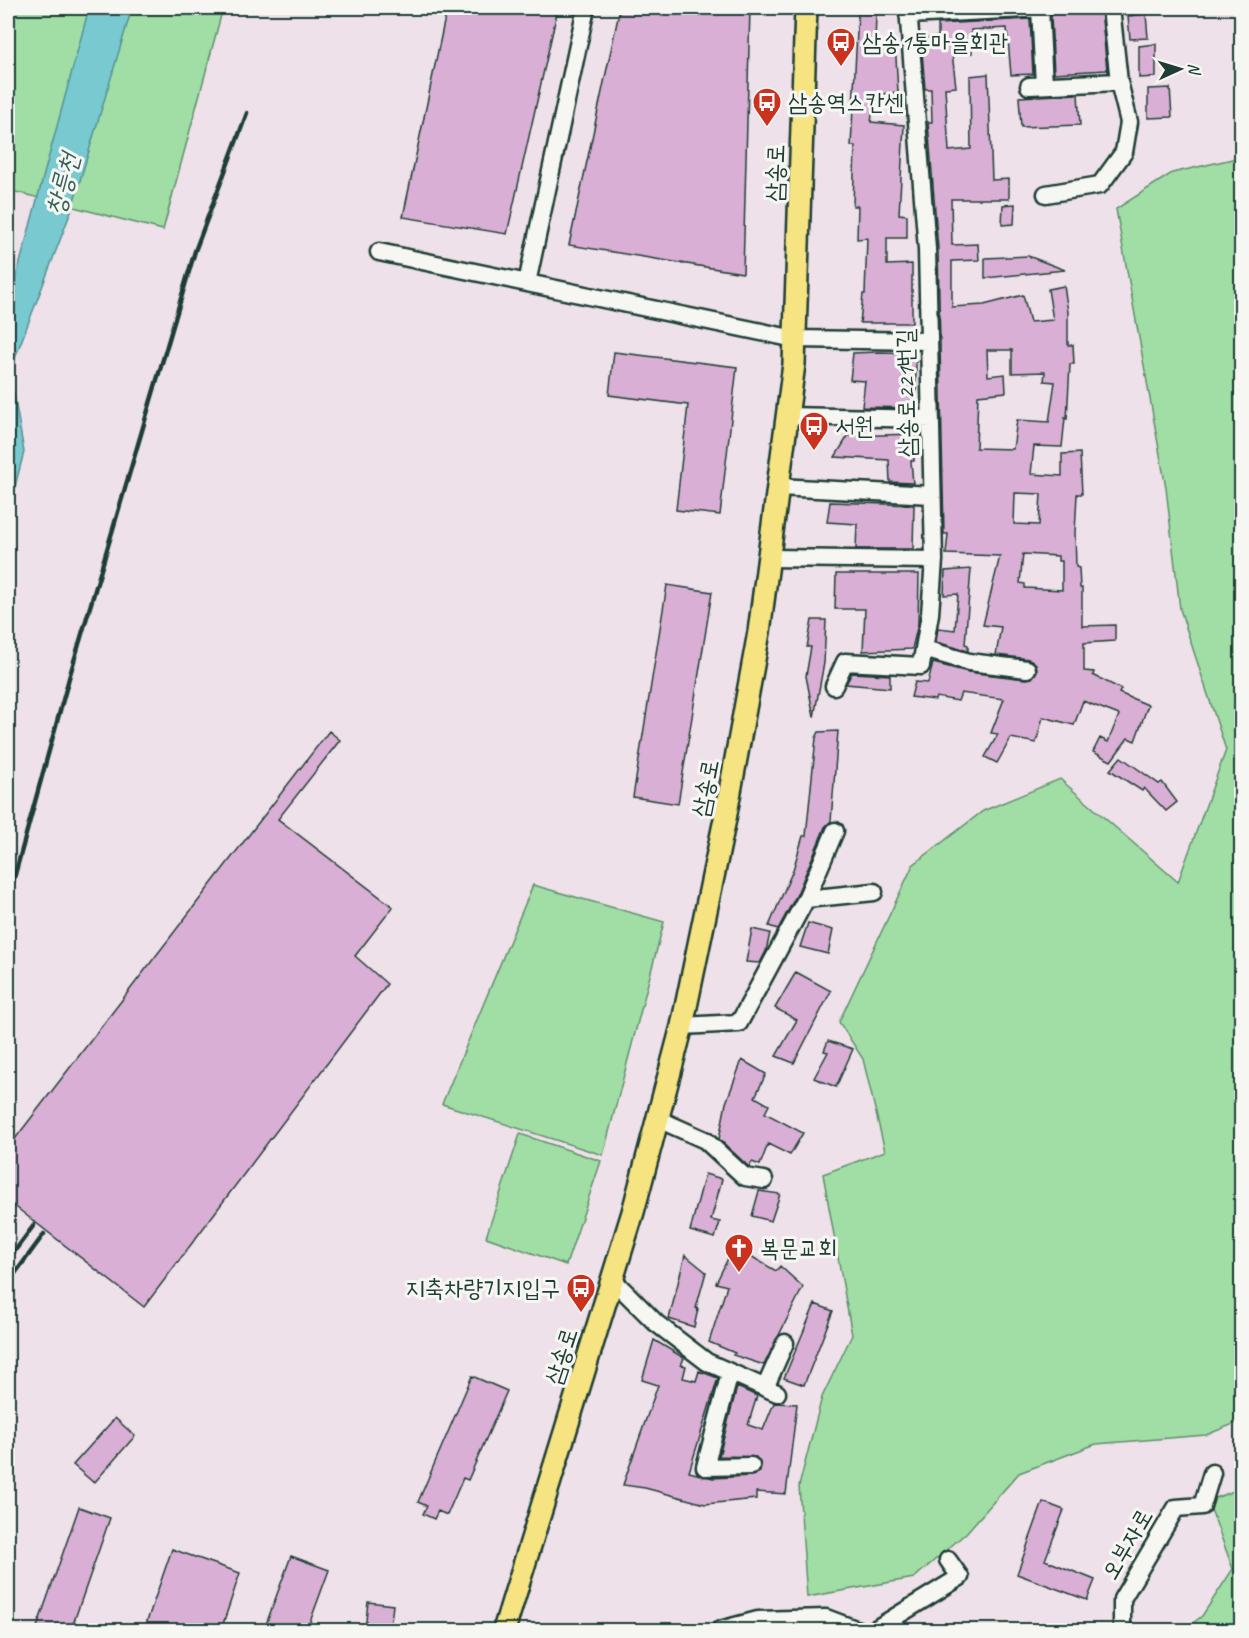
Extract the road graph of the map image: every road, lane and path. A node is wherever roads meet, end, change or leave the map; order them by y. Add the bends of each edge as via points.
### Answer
1 (586, 8) edge
2 (1040, 8) edge
3 (1045, 8) edge
4 (1111, 8) edge
5 (806, 9) edge
6 (908, 11) edge
7 (1119, 82) junction
8 (1046, 194) dead end
9 (379, 252) dead end
10 (527, 283) junction
11 (795, 339) junction
12 (929, 341) junction
13 (787, 416) junction
14 (931, 419) junction
15 (778, 487) junction
16 (932, 495) junction
17 (769, 558) junction
18 (934, 560) junction
19 (924, 649) junction
20 (1027, 669) dead end
21 (834, 686) dead end
22 (835, 831) dead end
23 (874, 892) dead end
24 (806, 899) junction
25 (682, 1026) junction
26 (658, 1119) junction
27 (764, 1180) dead end
28 (613, 1280) junction
29 (785, 1343) dead end
30 (730, 1373) junction
31 (751, 1466) dead end
32 (1212, 1473) dead end
33 (948, 1560) dead end
34 (504, 1630) edge
35 (720, 1630) edge
36 (858, 1630) edge
37 (874, 1630) edge
38 (1122, 1630) edge

1 - 10 street
2 - 3 street, 삼송로221번길
2 - 6 street, 삼송로221번길
2 - 7 street via 1037,85
4 - 7 street
5 - 11 main road, 삼송로
6 - 12 street, 삼송로221번길 via 927,249
7 - 8 street via 1129,122 1124,152 1100,185
9 - 10 street
10 - 11 street
11 - 12 street
11 - 13 main road, 삼송로
12 - 14 street, 삼송로221번길
13 - 14 street
13 - 15 main road, 삼송로
14 - 16 street, 삼송로221번길
15 - 16 street
15 - 17 main road, 삼송로
16 - 18 street, 삼송로221번길
17 - 18 street
17 - 25 main road, 삼송로 via 725,819
18 - 19 street, 삼송로221번길
19 - 20 street via 969,662
19 - 21 street via 921,666 845,662
22 - 24 street
23 - 24 street
24 - 25 street via 739,1023
25 - 26 main road, 삼송로
26 - 27 street via 705,1140 745,1177
26 - 28 main road, 삼송로
28 - 30 street via 656,1323 707,1362
28 - 34 main road, 삼송로
29 - 30 street via 771,1391
30 - 31 street via 705,1467
32 - 38 street, 오부자로 via 1202,1506 1176,1508 1122,1599
33 - 37 street via 960,1577
35 - 36 street via 758,1620 826,1618

